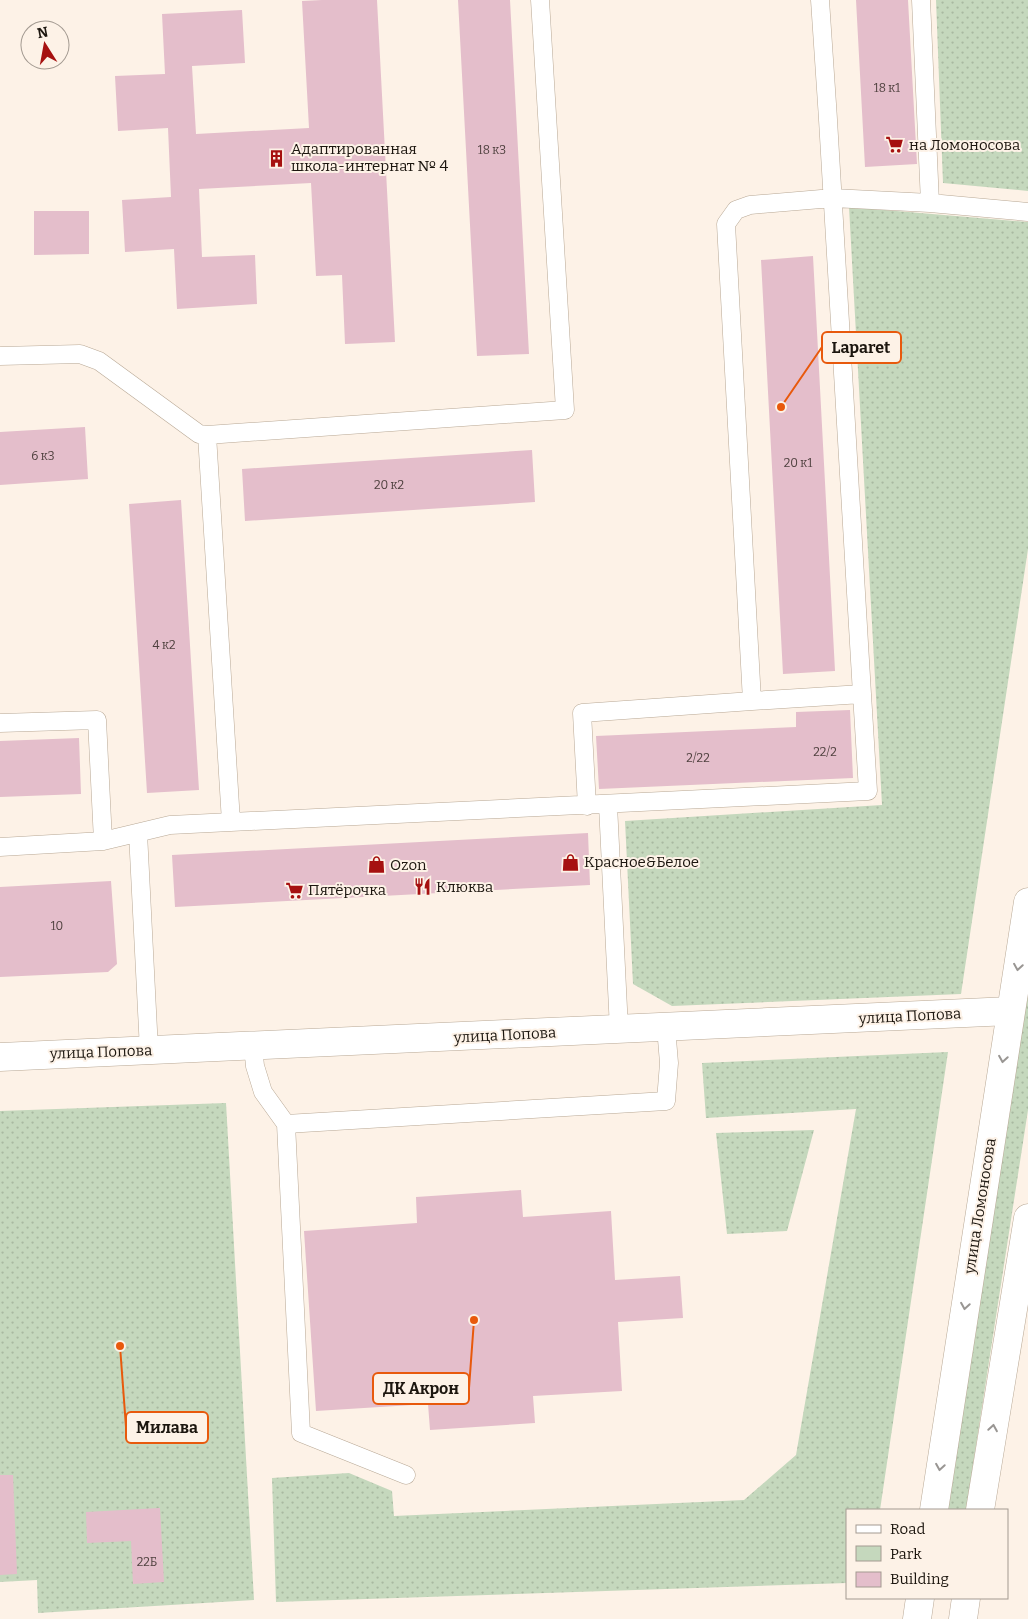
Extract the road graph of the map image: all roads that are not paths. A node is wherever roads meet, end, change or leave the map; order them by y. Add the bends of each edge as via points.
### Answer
1 (540, 0) edge
2 (820, 0) edge
3 (921, 0) edge
4 (833, 198) junction
5 (930, 203) junction
6 (1028, 212) edge
7 (0, 356) edge
8 (207, 435) junction
9 (862, 694) junction
10 (752, 701) junction
11 (0, 723) edge
12 (608, 805) junction
13 (587, 806) junction
14 (231, 822) junction
15 (138, 833) junction
16 (102, 841) junction
17 (0, 847) edge
18 (1028, 902) edge
19 (1010, 1011) junction
20 (666, 1028) junction
21 (618, 1030) junction
22 (253, 1046) junction
23 (149, 1050) junction
24 (0, 1057) edge
25 (286, 1124) junction
26 (1028, 1218) edge
27 (406, 1475) dead end
28 (934, 1509) edge
29 (980, 1509) edge
30 (920, 1599) edge
31 (966, 1599) edge
32 (917, 1619) edge
33 (963, 1619) edge

1 - 8 lane via 565,410
2 - 4 lane
3 - 5 lane
4 - 5 lane
4 - 9 lane
4 - 10 lane via 750,205 736,210 726,224
5 - 6 lane
7 - 8 lane via 80,354 99,360 199,434
8 - 14 lane
9 - 10 lane
9 - 12 lane via 868,792
10 - 13 lane via 582,713
11 - 16 lane via 98,720
12 - 13 lane
12 - 21 lane
13 - 14 lane
14 - 15 lane via 170,825
15 - 16 lane
15 - 23 lane
16 - 17 lane
18 -> 19 street, улица Ломоносова
19 - 20 street, улица Попова
19 -> 28 street, улица Ломоносова
20 - 21 street, улица Попова
20 - 25 lane via 669,1063 666,1101
21 - 22 street, улица Попова
22 - 23 street, улица Попова
22 - 25 lane via 263,1092
23 - 24 street, улица Попова
25 - 27 lane via 301,1433
29 -> 26 street
30 - 32 street
31 - 33 street

